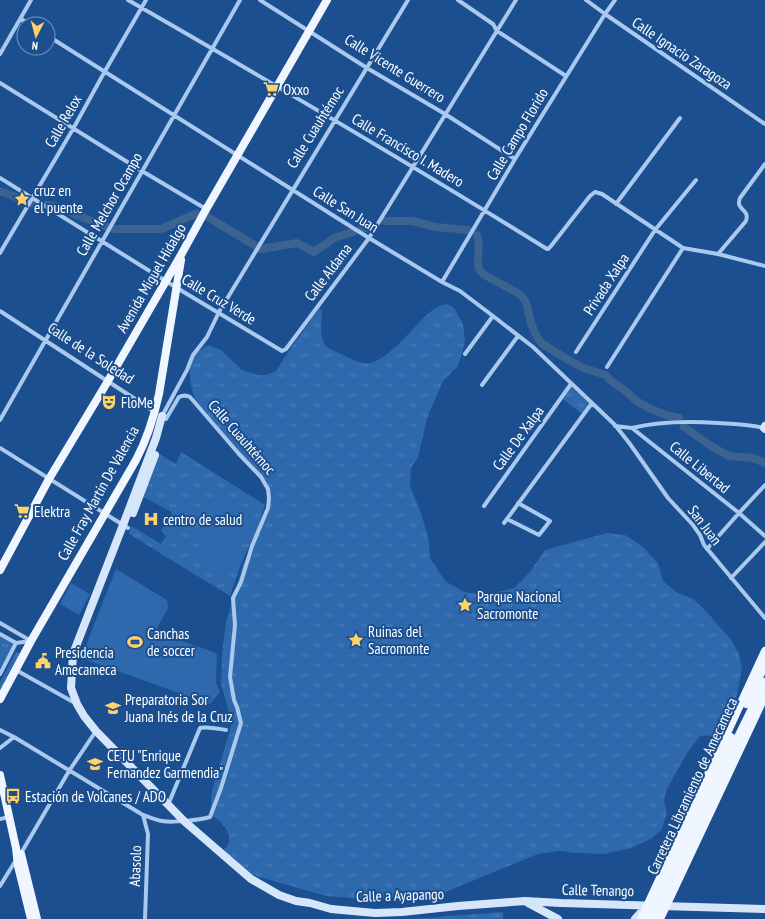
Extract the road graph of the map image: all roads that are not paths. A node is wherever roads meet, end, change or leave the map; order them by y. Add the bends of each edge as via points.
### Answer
1 (31, 0) edge
2 (128, 0) edge
3 (146, 0) edge
4 (240, 0) edge
5 (260, 0) edge
6 (327, 0) edge
7 (408, 0) edge
8 (458, 0) edge
9 (516, 0) edge
10 (586, 0) edge
11 (614, 0) edge
12 (141, 8) junction
13 (605, 14) junction
14 (23, 16) edge
15 (16, 27) edge
16 (309, 31) junction
17 (497, 31) junction
18 (56, 41) edge
19 (212, 48) junction
20 (0, 54) edge
21 (367, 68) junction
22 (105, 71) junction
23 (566, 76) junction
24 (0, 84) edge
25 (277, 86) junction
26 (445, 114) junction
27 (174, 115) junction
28 (680, 118) dead end
29 (335, 121) junction
30 (765, 124) edge
31 (73, 129) junction
32 (237, 155) junction
33 (515, 159) junction
34 (765, 164) edge
35 (413, 167) junction
36 (142, 171) junction
37 (0, 178) edge
38 (696, 180) dead end
39 (292, 189) junction
40 (31, 200) junction
41 (616, 204) junction
42 (485, 210) junction
43 (204, 214) junction
44 (655, 230) junction
45 (369, 238) junction
46 (102, 241) junction
47 (683, 248) junction
48 (0, 253) edge
49 (718, 254) junction
50 (181, 256) junction
51 (765, 266) edge
52 (166, 281) junction
53 (442, 282) junction
54 (177, 288) junction
55 (0, 311) edge
56 (219, 312) junction
57 (493, 316) junction
58 (518, 336) junction
59 (45, 340) junction
60 (282, 351) joint
61 (576, 352) dead end
62 (466, 354) dead end
63 (607, 367) dead end
64 (108, 381) junction
65 (571, 384) junction
66 (482, 386) dead end
67 (592, 403) junction
68 (161, 416) junction
69 (0, 420) edge
70 (615, 426) junction
71 (632, 428) junction
72 (765, 428) edge
73 (0, 448) edge
74 (49, 479) junction
75 (765, 485) edge
76 (518, 503) junction
77 (484, 506) dead end
78 (739, 513) junction
79 (105, 514) junction
80 (126, 526) junction
81 (765, 536) edge
82 (765, 542) edge
83 (707, 549) junction
84 (0, 570) edge
85 (731, 578) junction
86 (765, 618) edge
87 (0, 623) edge
88 (0, 634) edge
89 (31, 641) junction
90 (16, 643) junction
91 (765, 651) edge
92 (765, 665) edge
93 (16, 670) junction
94 (0, 674) edge
95 (765, 682) edge
96 (765, 696) edge
97 (0, 699) edge
98 (77, 704) junction
99 (0, 730) edge
100 (226, 730) dead end
101 (96, 731) junction
102 (14, 737) junction
103 (734, 738) junction
104 (0, 748) edge
105 (69, 771) junction
106 (0, 775) edge
107 (168, 804) junction
108 (144, 815) junction
109 (10, 817) junction
110 (0, 820) edge
111 (184, 821) junction
112 (18, 853) junction
113 (0, 886) edge
114 (526, 901) junction
115 (666, 906) junction
116 (647, 907) junction
117 (765, 909) edge
118 (30, 919) edge
119 (37, 919) edge
120 (145, 919) edge
121 (558, 919) edge
122 (635, 919) edge
123 (641, 919) edge
124 (646, 919) edge
125 (652, 919) edge
126 (660, 919) edge

1 - 14 street
2 - 12 street, Calle Francisco I. Madero
3 - 12 street, Calle Relox
4 - 19 street, Calle Melchor Ocampo
5 - 16 street, Calle Vicente Guerrero
6 - 16 main road, Avenida Miguel Hidalgo
7 - 21 street, Calle Cuauhtémoc
8 - 17 street via 493,24
9 - 17 street, Calle Aldama
10 - 13 street, Calle Ignacio Zaragoza
11 - 13 street, Calle Campo Florido
12 - 19 street, Calle Francisco I. Madero
12 - 22 street, Calle Relox
13 - 23 street, Calle Campo Florido
13 - 30 street, Calle Ignacio Zaragoza
15 - 20 street
16 - 21 street, Calle Vicente Guerrero
16 - 25 main road, Avenida Miguel Hidalgo
17 - 23 street
17 - 26 street, Calle Aldama
18 - 22 street, Calle San Juan
19 - 25 street, Calle Francisco I. Madero
19 - 27 street, Calle Melchor Ocampo
21 - 26 street, Calle Vicente Guerrero
21 - 29 street, Calle Cuauhtémoc
22 - 27 street, Calle San Juan
22 - 31 street, Calle Relox
23 - 33 street, Calle Campo Florido
24 - 31 street
25 - 29 street, Calle Francisco I. Madero
25 - 32 main road, Avenida Miguel Hidalgo
26 - 33 street, Calle Vicente Guerrero
26 - 35 street, Calle Aldama
27 - 32 street, Calle San Juan
27 - 36 street, Calle Melchor Ocampo
28 - 41 street
29 - 35 street, Calle Francisco I. Madero
29 - 39 street, Calle Cuauhtémoc
31 - 36 street
31 - 40 street, Calle Relox
32 - 39 street, Calle San Juan
32 - 43 main road, Avenida Miguel Hidalgo
33 - 42 street, Calle Campo Florido
34 - 49 street via 738,202 746,213 746,221
35 - 42 street, Calle Francisco I. Madero
35 - 45 street, Calle Aldama
36 - 43 street
36 - 46 street, Calle Melchor Ocampo
37 - 40 street, Calle Cruz Verde
38 - 44 street, Privada Xalpa
39 - 45 street, Calle San Juan
39 - 56 street, Calle Cuauhtémoc
40 - 46 street, Calle Cruz Verde via 48,207
40 - 48 street, Calle Relox
41 - 42 street, Calle Francisco I. Madero via 595,192 548,249
41 - 44 street
42 - 53 street, Calle Campo Florido
43 - 50 main road, Avenida Miguel Hidalgo
44 - 47 street
44 - 61 street, Privada Xalpa
45 - 53 street, Calle San Juan
45 - 60 street, Calle Aldama
46 - 52 street, Calle Cruz Verde
46 - 59 street, Calle Melchor Ocampo
47 - 49 street
47 - 63 street
49 - 51 street
50 - 52 main road, Avenida Miguel Hidalgo
50 - 54 main road, Calle Fray Martín De Valencia
52 - 54 street, Calle Cruz Verde
52 - 64 main road, Avenida Miguel Hidalgo
53 - 57 street, Calle San Juan via 460,291
54 - 56 street, Calle Cruz Verde
54 - 68 main road, Calle Fray Martín De Valencia via 159,394
55 - 59 street, Calle de la Soledad
56 - 60 street, Calle Cruz Verde
56 - 68 street, Calle Cuauhtémoc
57 - 58 street, Calle San Juan
57 - 62 street
58 - 65 street, Calle San Juan
58 - 66 street
59 - 64 street, Calle de la Soledad
59 - 69 street, Calle Melchor Ocampo
64 - 68 street, Calle de la Soledad
64 - 74 main road, Avenida Miguel Hidalgo
65 - 67 street, Calle San Juan
65 - 77 street, Calle De Xalpa
67 - 70 street, Calle San Juan
67 - 76 street
68 - 79 main road, Calle Fray Martín De Valencia
68 - 80 main road, Calle Cuauhtémoc via 159,444
68 - 111 street, Calle Cuauhtémoc via 179,397 187,395 261,477 268,489 269,498 268,508 233,598 235,625 230,677 241,723 210,817
70 - 71 street
70 - 83 street, San Juan via 668,498 693,524
71 - 72 street via 657,423 706,422
71 - 78 street, Calle Libertad
73 - 74 street
74 - 79 street
74 - 84 main road, Avenida Miguel Hidalgo
75 - 78 street
76 - 76 street via 505,521 539,535 550,521
78 - 81 street, Calle Libertad
78 - 83 street
79 - 80 street
79 - 89 main road, Calle Fray Martín De Valencia
80 - 98 main road, Calle Cuauhtémoc via 73,654 71,688
82 - 85 street
83 - 85 street, San Juan
85 - 86 street, San Juan
87 - 89 street
88 - 90 street
89 - 90 street
89 - 93 main road, Calle Fray Martín De Valencia
90 - 94 street
91 - 116 main road
92 - 103 main road, Carretera Libramiento de Amecameca
93 - 97 main road, Calle Fray Martín De Valencia
93 - 98 street
95 - 103 main road, Carretera Libramiento de Amecameca
96 - 115 main road
98 - 101 main road, Calle Cuauhtémoc
99 - 102 street
100 - 107 street via 205,726 200,728
101 - 105 street
101 - 107 main road, Calle Cuauhtémoc
102 - 104 street
102 - 105 street
103 - 124 main road, Carretera Libramiento de Amecameca, bridge
103 - 125 main road, Carretera Libramiento de Amecameca, bridge
105 - 108 street
105 - 112 street
106 - 109 main road
107 - 111 main road, Calle Cuauhtémoc
108 - 111 street via 162,821
108 - 120 street, Abasolo via 148,834
109 - 110 street
109 - 112 main road
111 - 114 main road, Calle a Ayapango via 256,882 296,901 331,909 402,912
112 - 113 street
112 - 118 main road
112 - 119 main road
114 - 116 main road, Calle Tenango
114 - 121 main road
115 - 116 main road, Calle Tenango
115 - 117 main road, Calle Tenango
115 - 126 main road
116 - 122 main road
116 - 123 main road

